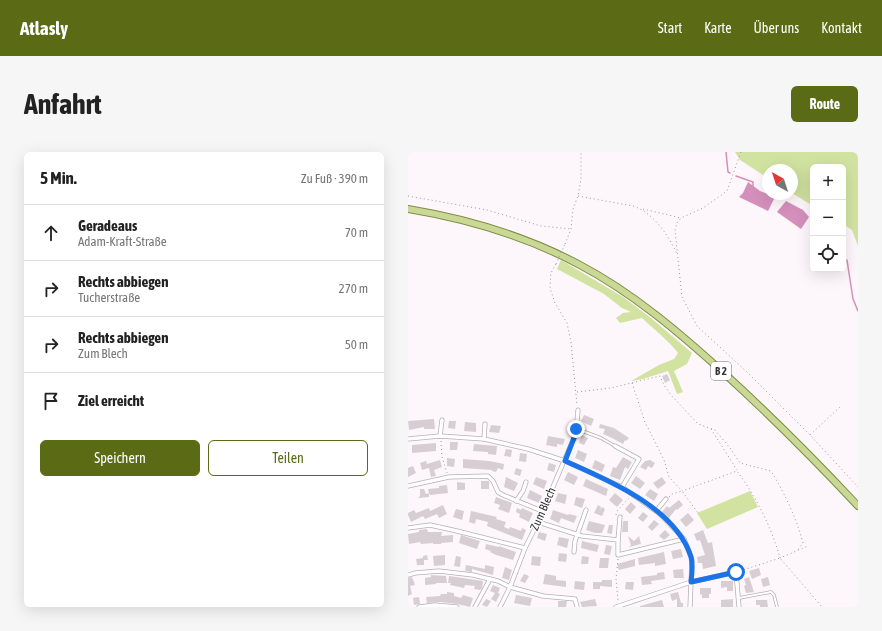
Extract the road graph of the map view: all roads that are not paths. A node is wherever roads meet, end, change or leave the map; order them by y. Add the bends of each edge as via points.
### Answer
1 (408, 209) edge
2 (578, 410) road end
3 (442, 420) dead end
4 (485, 424) dead end
5 (576, 429) junction
6 (440, 436) junction
7 (408, 439) edge
8 (484, 439) junction
9 (614, 446) joint
10 (565, 461) junction
11 (526, 482) dead end
12 (408, 486) edge
13 (622, 487) junction
14 (666, 499) road end
15 (516, 501) junction
16 (858, 506) edge
17 (586, 510) dead end
18 (542, 511) junction
19 (656, 511) junction
20 (620, 517) dead end
21 (538, 522) junction
22 (408, 528) edge
23 (578, 534) junction
24 (684, 539) junction
25 (618, 540) junction
26 (525, 548) junction
27 (574, 552) dead end
28 (408, 575) edge
29 (490, 580) junction
30 (691, 582) junction
31 (510, 587) junction
32 (738, 598) junction
33 (617, 606) edge
34 (419, 607) edge
35 (456, 607) edge
36 (475, 607) edge
37 (500, 607) edge
38 (577, 607) edge
39 (690, 607) edge
40 (739, 607) edge
41 (777, 607) edge

1 - 16 main road, B 2 via 466,221 525,240 581,265 636,300 682,336 759,406
2 - 5 street, Zum Blech
3 - 6 street
4 - 8 street
5 - 9 lane
5 - 10 street, Zum Blech
6 - 7 street
6 - 8 street
8 - 10 street
9 - 13 street via 639,459
10 - 13 street
10 - 18 street, Zum Blech
11 - 15 street
12 - 15 street via 449,477 488,476 498,492
13 - 19 street
14 - 19 street
15 - 18 street
17 - 23 street
18 - 21 street, Zum Blech
19 - 24 street
20 - 25 street
21 - 23 street
21 - 26 street, Zum Blech
22 - 26 street via 430,525
23 - 25 street
23 - 27 street
24 - 25 street via 618,555
24 - 30 street via 692,559
26 - 31 street, Zum Blech
28 - 29 street via 439,571
29 - 31 street
29 - 36 street
30 - 32 street via 736,572
30 - 33 street
30 - 39 street
31 - 37 street, Zum Blech
31 - 38 street via 543,596 575,599
32 - 40 street
32 - 41 lane via 771,592
34 - 35 street

